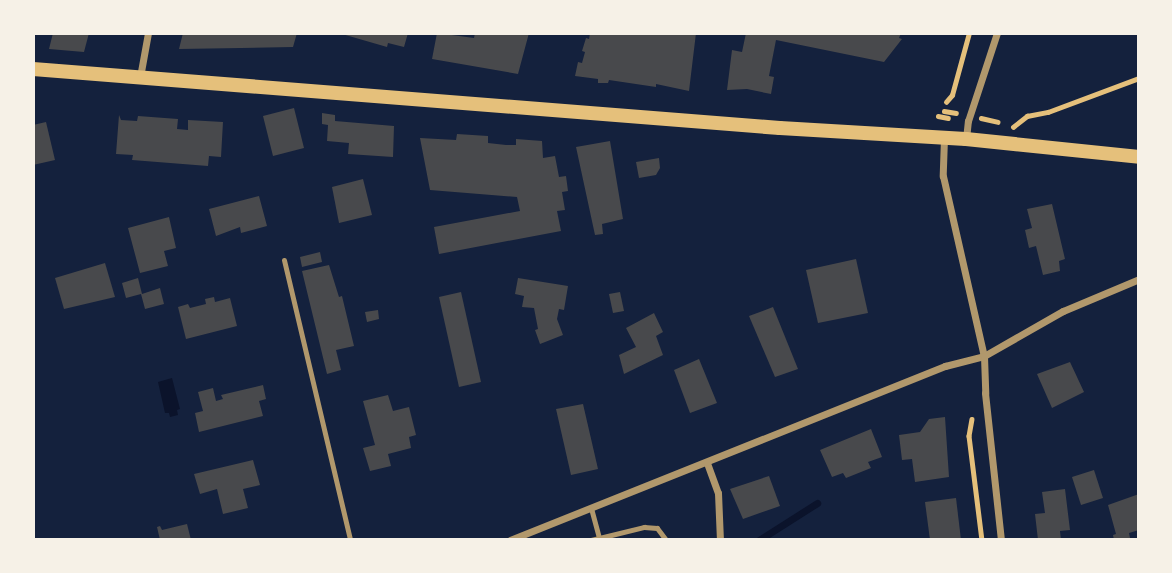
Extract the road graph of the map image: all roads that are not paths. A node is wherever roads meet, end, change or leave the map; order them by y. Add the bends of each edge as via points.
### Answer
1 (148, 33) edge
2 (997, 33) edge
3 (33, 69) edge
4 (140, 78) junction
5 (944, 138) junction
6 (966, 139) junction
7 (1139, 157) edge
8 (285, 260) dead end
9 (1139, 279) edge
10 (984, 356) junction
11 (707, 463) junction
12 (591, 508) junction
13 (599, 537) junction
14 (350, 540) edge
15 (510, 540) edge
16 (591, 540) edge
17 (666, 540) edge
18 (719, 540) edge
19 (1001, 540) edge

1 - 4 street
2 - 6 street
3 - 4 main road
4 - 5 main road
5 - 6 main road
5 - 10 street via 943,176
6 - 7 main road
8 - 14 lane
9 - 10 street via 1063,311
10 - 11 street via 945,366
10 - 19 street
11 - 12 street
11 - 18 street via 718,493
12 - 13 lane
12 - 15 street
13 - 16 lane
13 - 17 lane via 644,527 657,528

